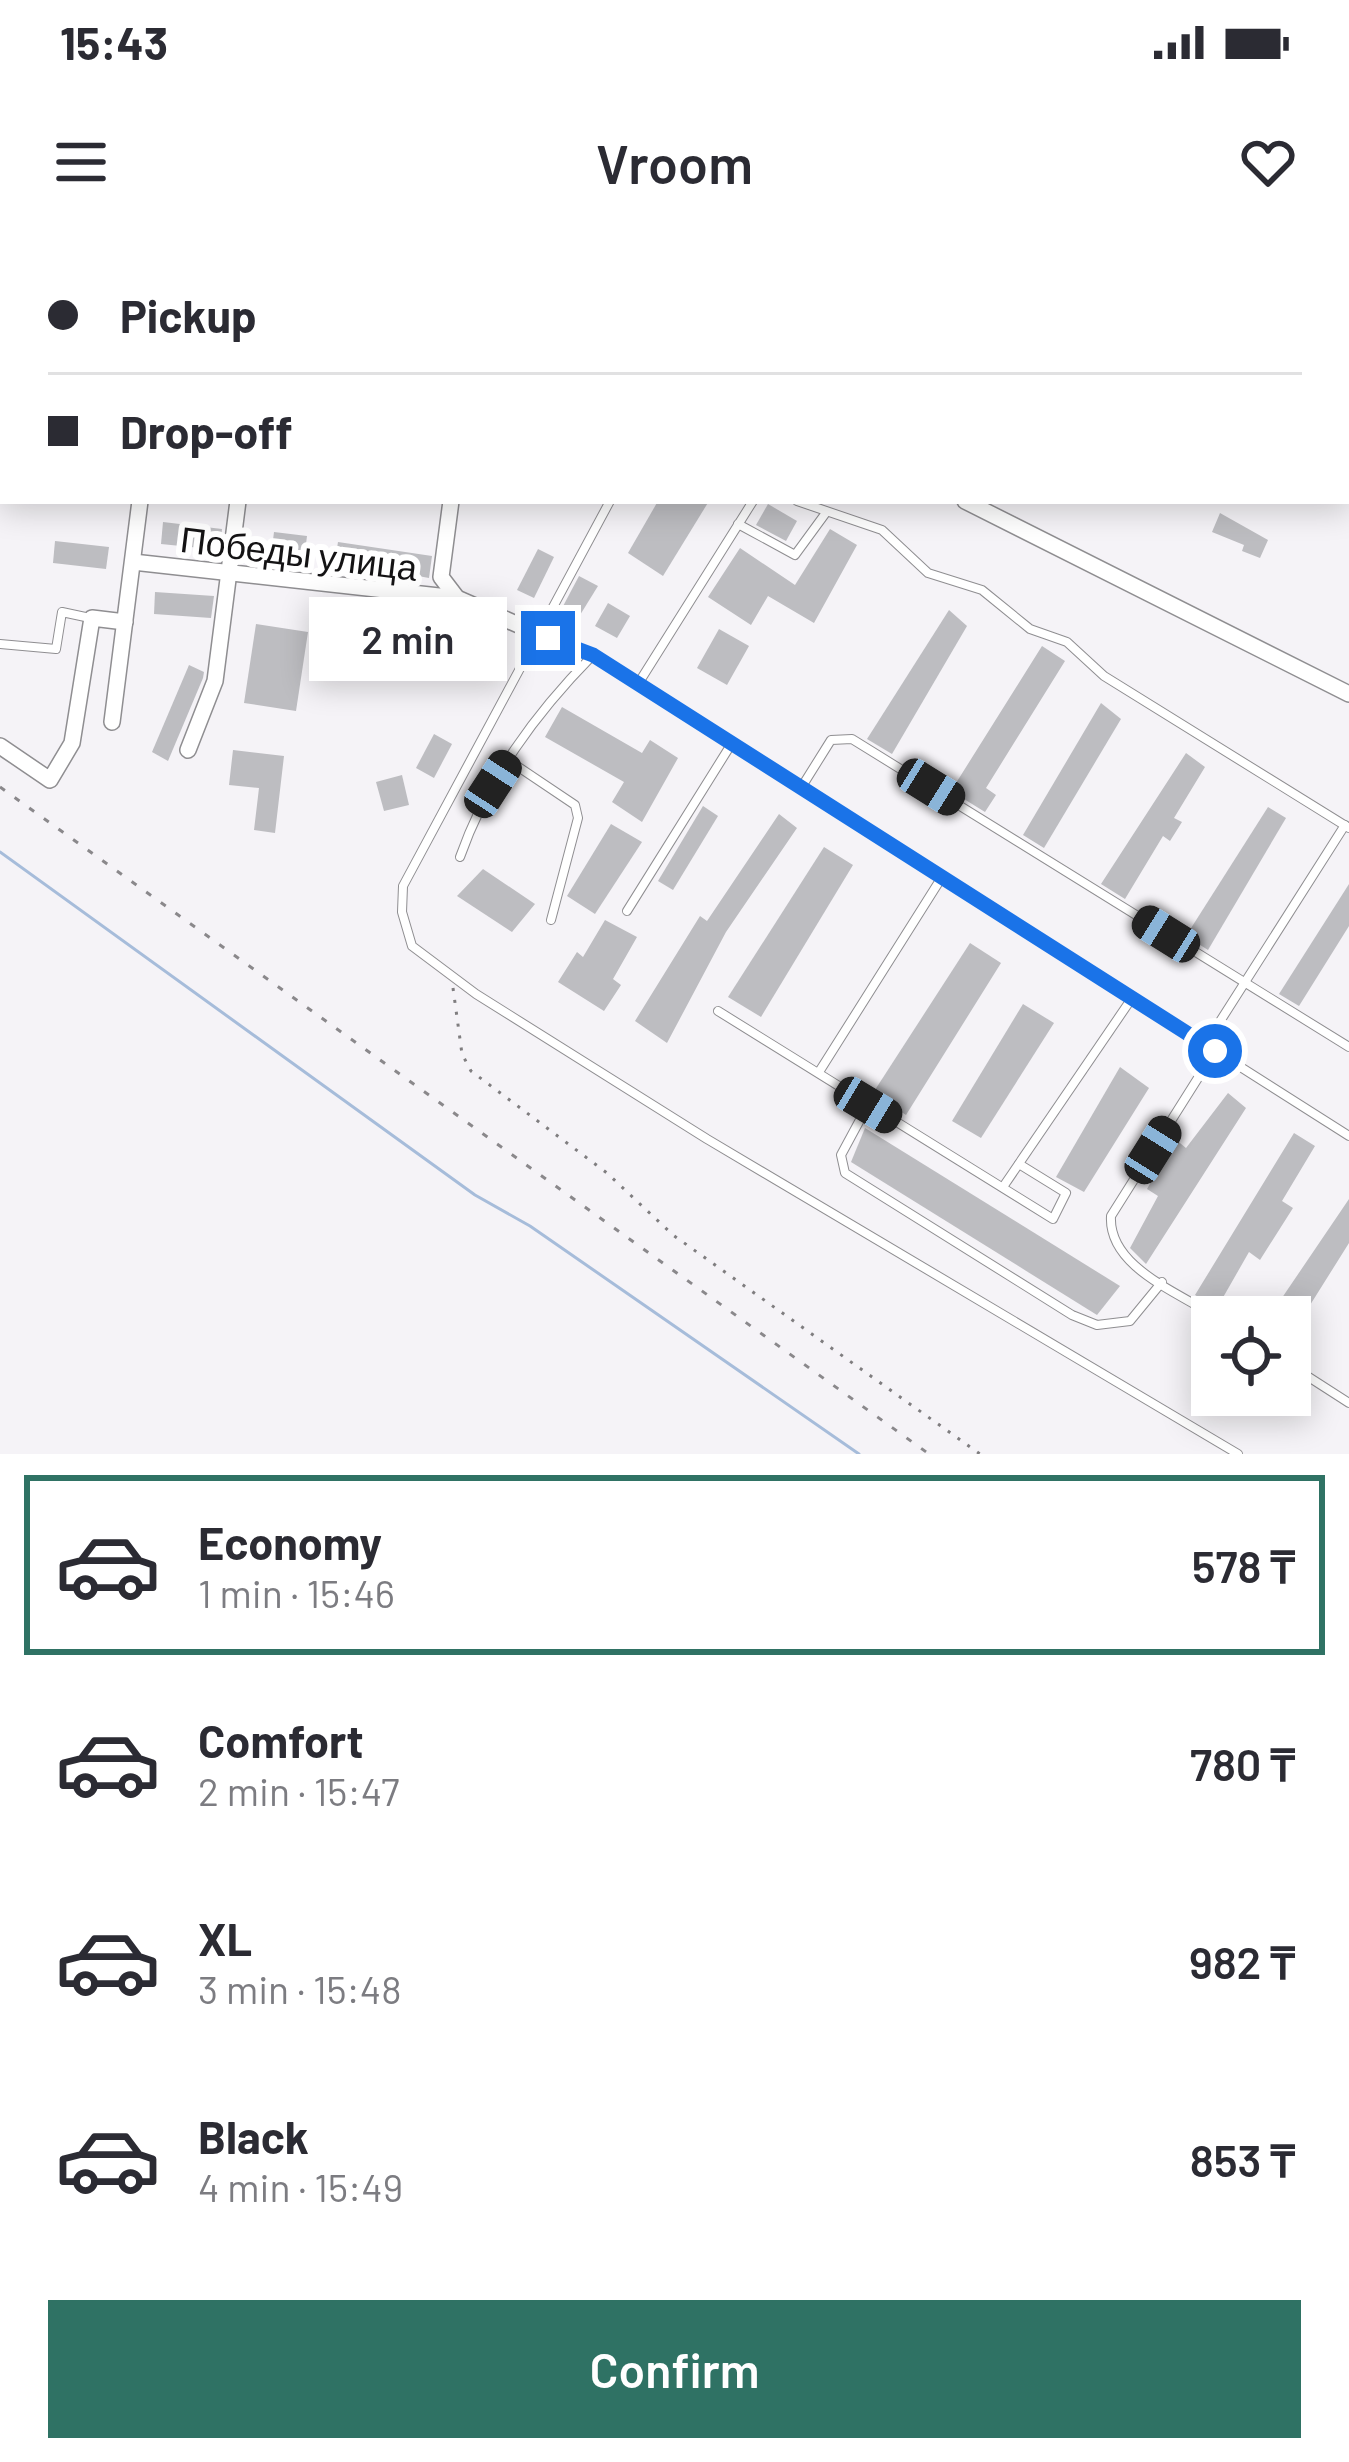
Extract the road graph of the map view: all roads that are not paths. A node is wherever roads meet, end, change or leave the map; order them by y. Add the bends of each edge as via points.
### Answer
1 (140, 504) edge
2 (238, 504) edge
3 (451, 504) edge
4 (608, 504) edge
5 (751, 504) edge
6 (803, 504) edge
7 (971, 504) edge
8 (825, 514) junction
9 (738, 524) junction
10 (133, 562) junction
11 (229, 574) junction
12 (457, 598) junction
13 (92, 618) junction
14 (125, 622) junction
15 (542, 635) junction
16 (0, 644) edge
17 (593, 655) junction
18 (638, 684) junction
19 (1349, 694) edge
20 (112, 722) dead end
21 (732, 743) junction
22 (0, 746) edge
23 (188, 750) dead end
24 (508, 760) junction
25 (801, 788) junction
26 (1347, 826) edge
27 (460, 856) dead end
28 (942, 877) junction
29 (627, 910) dead end
30 (551, 920) dead end
31 (1245, 982) junction
32 (1132, 998) junction
33 (718, 1011) dead end
34 (1205, 1045) junction
35 (1349, 1047) edge
36 (1215, 1051) junction
37 (819, 1072) junction
38 (868, 1105) junction
39 (1349, 1136) edge
40 (1019, 1163) junction
41 (1003, 1187) junction
42 (1162, 1282) junction
43 (1191, 1301) edge
44 (1311, 1378) edge
45 (1349, 1402) edge
46 (1238, 1454) edge

1 - 10 street
2 - 11 street
3 - 12 street via 442,577
4 - 15 lane
5 - 9 lane
6 - 8 lane
7 - 19 street
8 - 9 lane via 795,556
8 - 26 lane via 882,530 928,572 982,590 1030,629 1067,642 1104,676
9 - 18 lane
10 - 11 street, Победы улица
10 - 14 street
11 - 12 street, Победы улица
11 - 23 street via 215,680
12 - 15 street, Победы улица
13 - 14 street
13 - 16 lane via 62,612 56,649
13 - 22 street via 71,743 50,780
14 - 20 street
15 - 17 lane
15 - 46 lane via 403,886 412,946 707,1139
17 - 18 lane
17 - 24 lane via 540,709
18 - 21 lane
21 - 25 lane
21 - 29 lane
24 - 27 lane via 477,808
24 - 30 lane via 575,806
25 - 28 lane
25 - 31 lane via 831,740 852,739
26 - 31 lane
28 - 32 lane
28 - 37 lane
31 - 34 lane
31 - 35 lane
32 - 34 lane
32 - 40 lane
33 - 37 lane
34 - 36 lane
36 - 39 lane
36 - 42 lane via 1112,1216 1110,1237 1124,1258
37 - 38 lane
38 - 41 lane
38 - 42 lane via 841,1155 845,1173 1072,1315 1097,1325 1130,1321
40 - 41 lane
40 - 41 lane via 1066,1193 1053,1219
42 - 43 lane
44 - 45 lane

